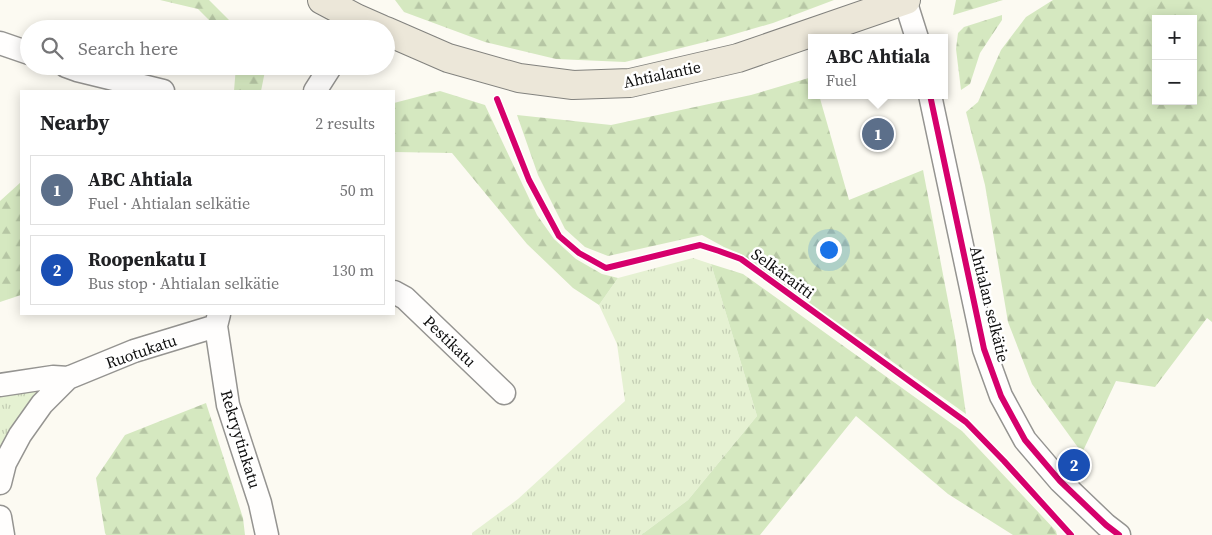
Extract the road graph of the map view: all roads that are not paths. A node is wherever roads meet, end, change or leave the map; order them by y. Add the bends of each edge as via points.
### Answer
1 (322, 0) edge
2 (905, 0) edge
3 (355, 20) edge
4 (916, 34) edge
5 (395, 35) edge
6 (0, 43) edge
7 (20, 50) edge
8 (97, 75) edge
9 (325, 75) edge
10 (159, 90) edge
11 (316, 90) edge
12 (931, 99) edge
13 (395, 293) edge
14 (218, 320) edge
15 (68, 378) junction
16 (0, 385) edge
17 (504, 393) dead end
18 (0, 483) edge
19 (0, 517) edge
20 (1108, 532) edge
21 (3, 535) edge
22 (267, 535) edge

1 - 3 main road
2 - 4 street
2 - 5 main road, Ahtialantie via 738,58 630,83 573,86 519,78 448,58
6 - 7 street
8 - 10 street
9 - 11 street
12 - 20 street, Ahtialan selkätie via 984,349 1001,396 1025,440
13 - 17 street, Pestikatu
14 - 15 street, Ruotukatu
14 - 22 street, Rekryytinkatu via 228,405
15 - 16 street, Ruotukatu via 52,377
15 - 18 street, Ruotukatu via 42,404 20,435 5,463
19 - 21 street

